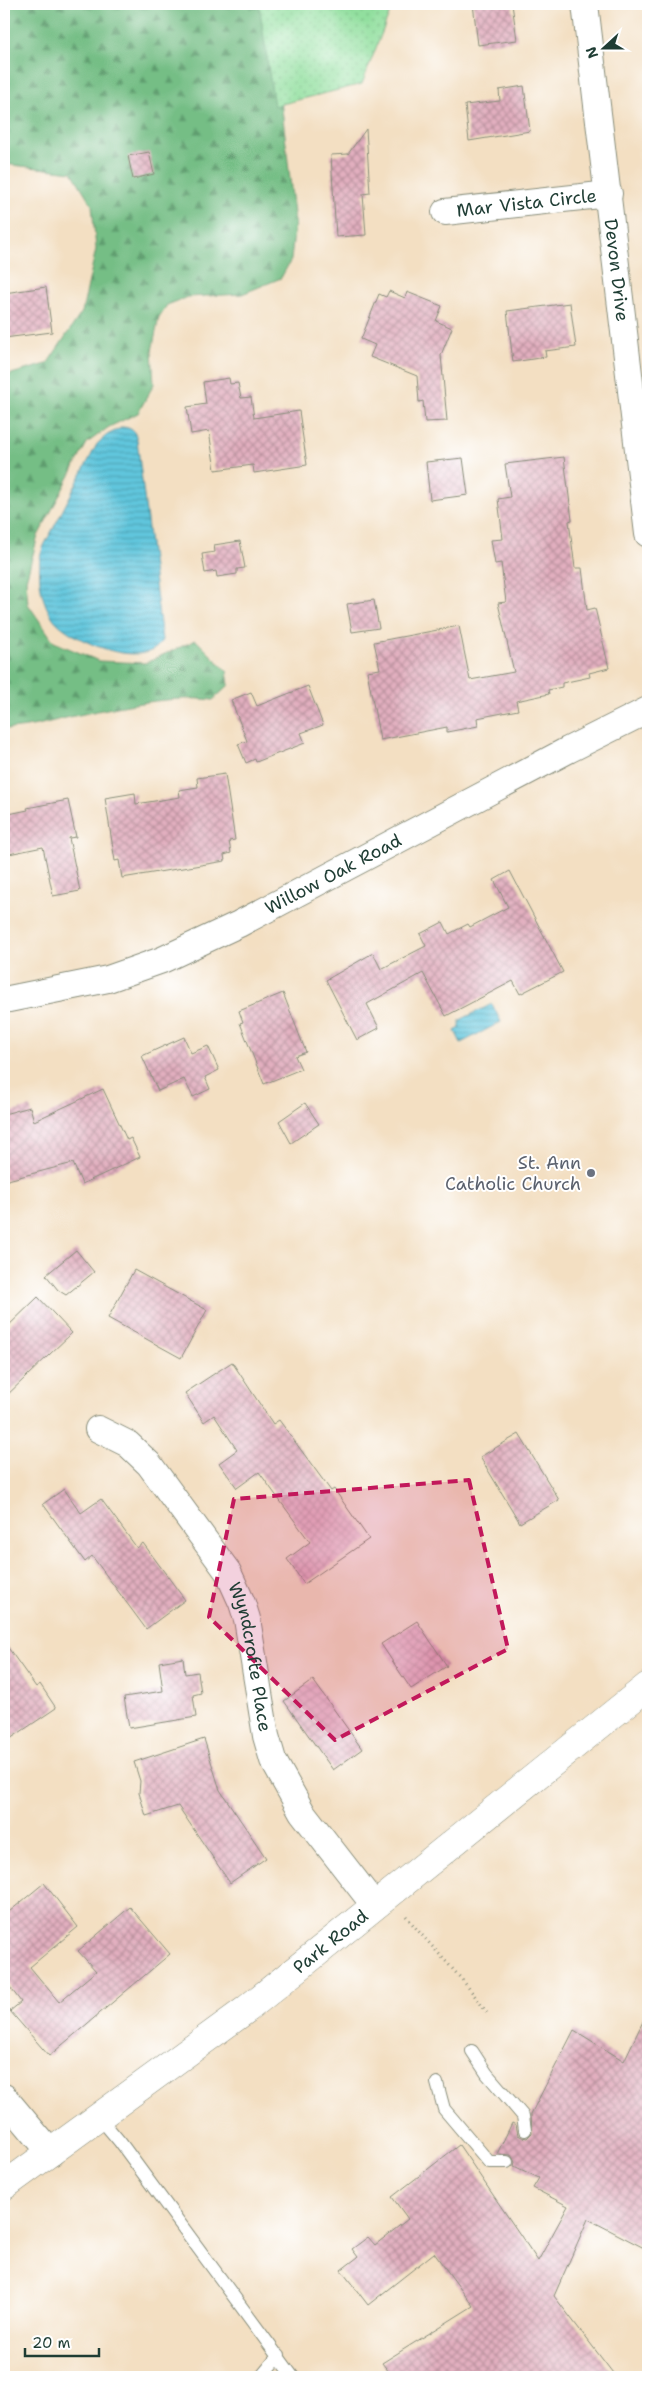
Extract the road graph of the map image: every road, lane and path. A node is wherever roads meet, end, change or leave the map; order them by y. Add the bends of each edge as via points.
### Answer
1 (585, 4) edge
2 (609, 194) junction
3 (445, 212) dead end
4 (648, 534) edge
5 (648, 710) edge
6 (4, 1000) edge
7 (98, 1429) dead end
8 (648, 1686) edge
9 (375, 1906) junction
10 (406, 1916) dead end
11 (488, 2015) dead end
12 (472, 2051) dead end
13 (437, 2083) dead end
14 (4, 2097) edge
15 (99, 2118) junction
16 (525, 2130) dead end
17 (50, 2153) junction
18 (507, 2162) dead end
19 (4, 2186) edge
20 (278, 2355) junction
21 (261, 2377) edge
22 (293, 2377) edge

1 - 2 street, Devon Drive
2 - 3 street, Mar Vista Circle
2 - 4 street, Devon Drive
5 - 6 street, Willow Oak Road via 239,924 162,960 108,979
7 - 9 street, Wyndcrofte Place via 128,1444 149,1464 228,1572 247,1619 266,1736 273,1760 302,1812
8 - 9 main road, Park Road
9 - 15 main road, Park Road via 247,2009
10 - 11 path via 466,1983
12 - 16 lane via 523,2116
13 - 18 lane via 444,2109 489,2162
14 - 17 street
15 - 17 main road, Park Road
15 - 20 lane
17 - 19 main road, Park Road
20 - 21 lane
20 - 22 lane

